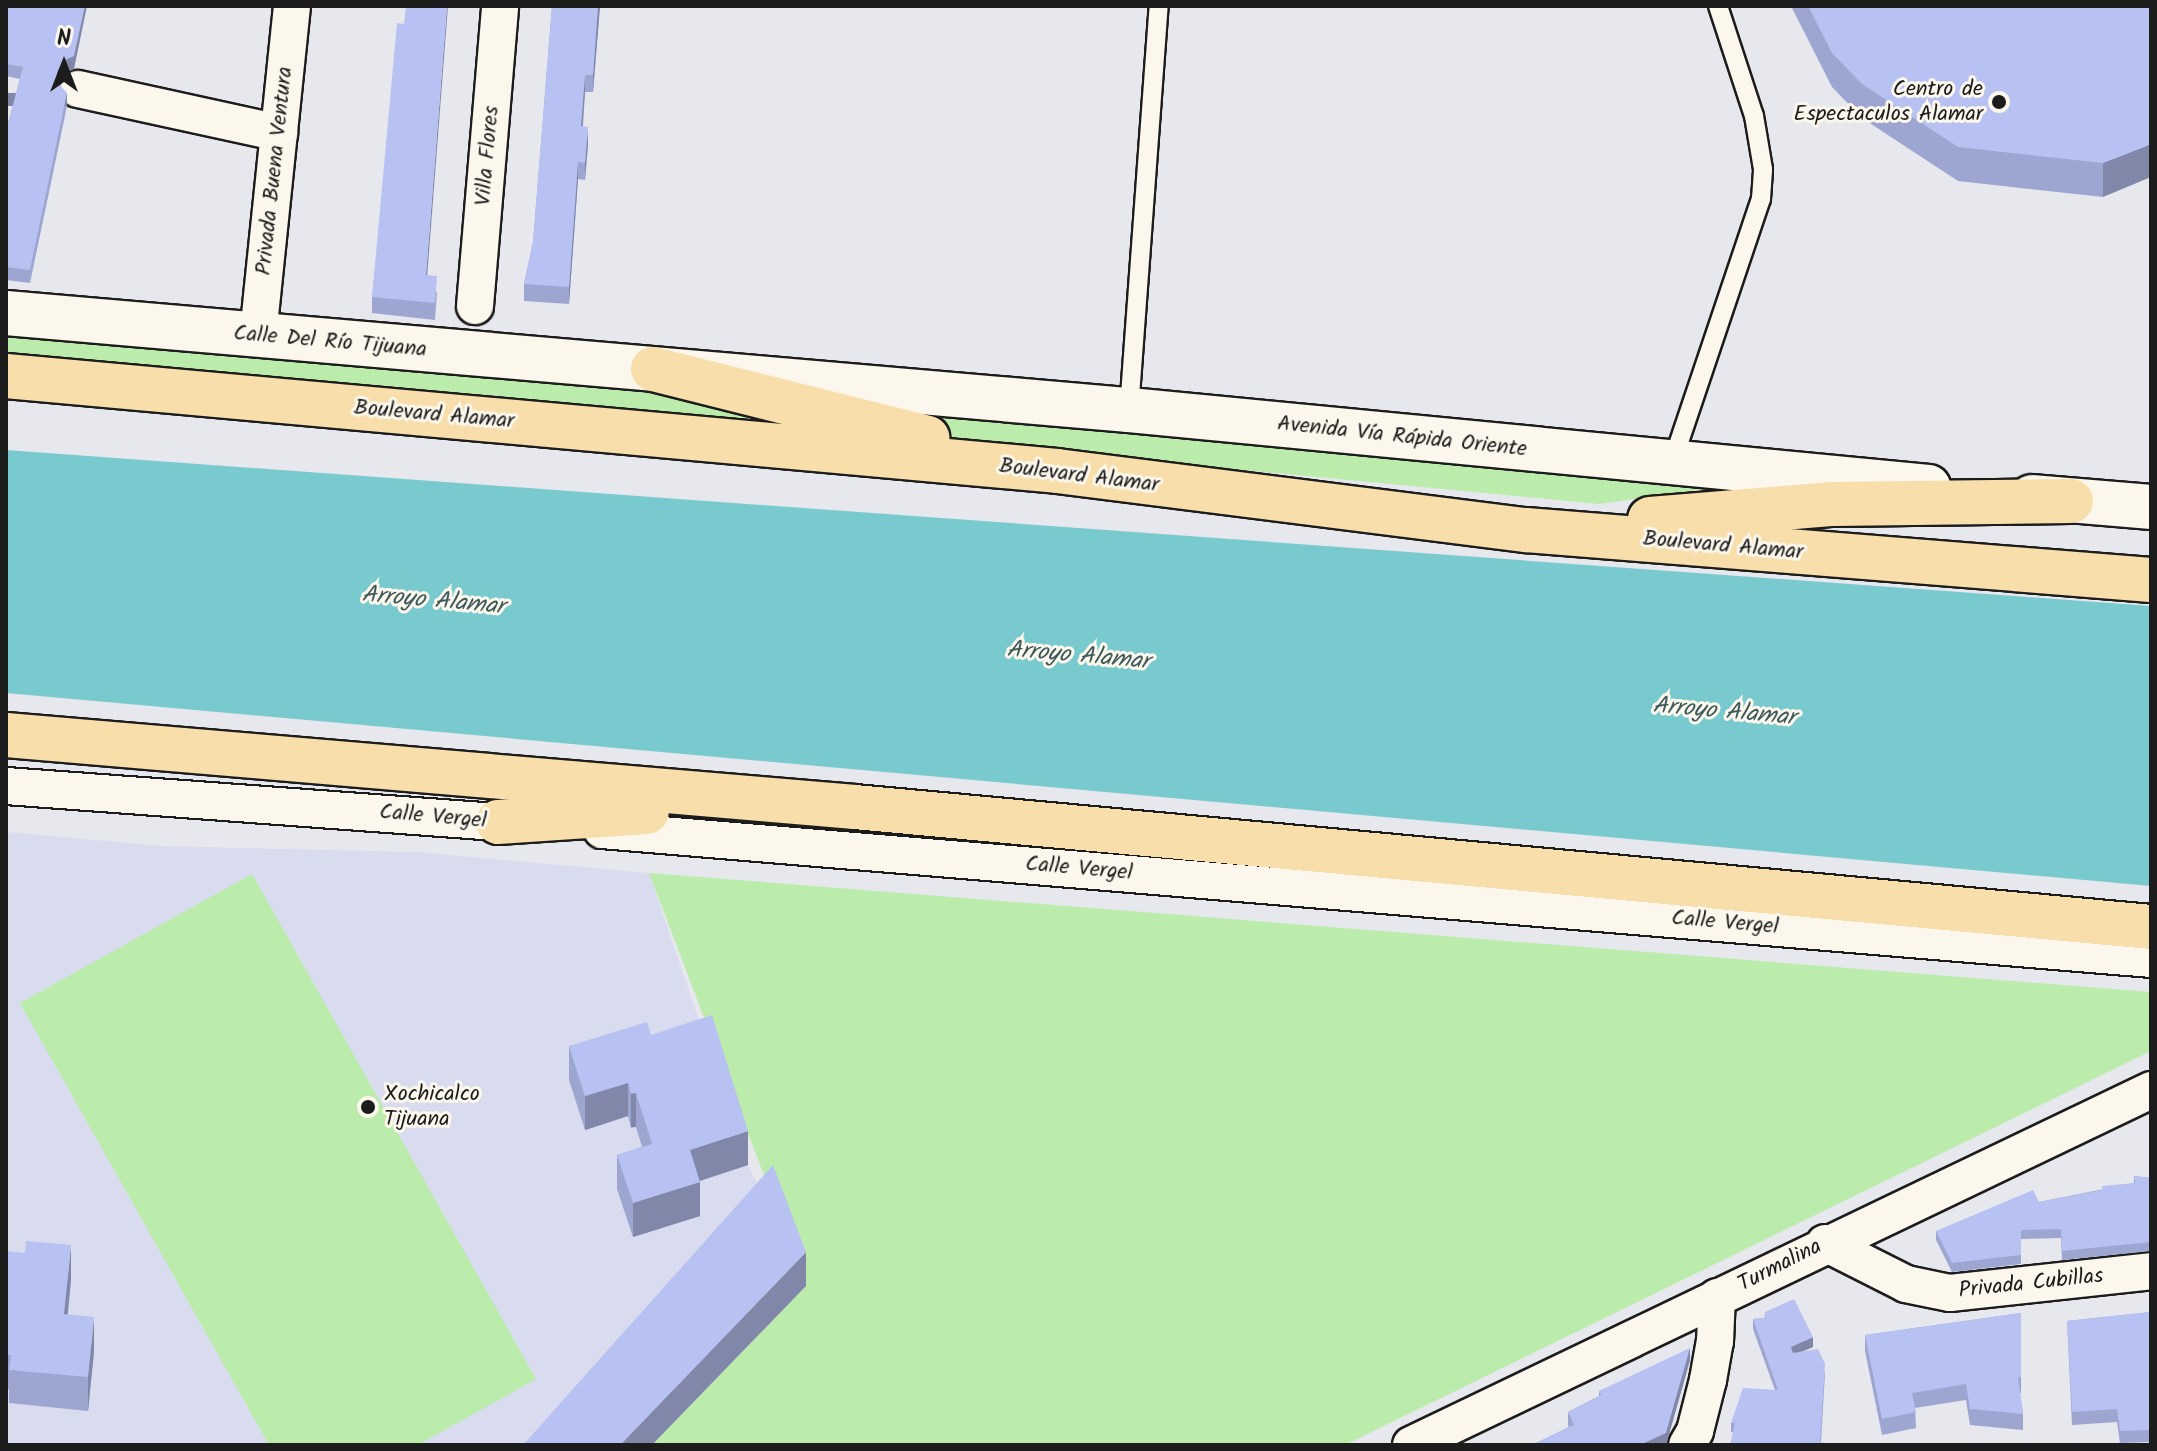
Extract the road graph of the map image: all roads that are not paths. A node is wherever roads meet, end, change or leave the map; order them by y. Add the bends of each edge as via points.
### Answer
1 (292, 6) edge
2 (500, 6) edge
3 (1159, 6) edge
4 (1718, 6) edge
5 (78, 89) dead end
6 (279, 133) junction
7 (6, 313) edge
8 (474, 324) junction
9 (258, 335) junction
10 (653, 369) junction
11 (6, 376) edge
12 (1129, 410) junction
13 (1672, 463) junction
14 (1057, 471) junction
15 (2071, 501) junction
16 (2151, 507) edge
17 (1526, 530) junction
18 (2151, 580) edge
19 (6, 735) edge
20 (6, 786) edge
21 (855, 807) junction
22 (498, 822) junction
23 (2151, 927) edge
24 (2151, 959) edge
25 (2151, 1090) edge
26 (1825, 1243) junction
27 (2151, 1271) edge
28 (1717, 1297) junction
29 (1411, 1445) edge
30 (1687, 1445) edge

1 - 6 street, Privada Buena Ventura
2 - 8 street, Villa Flores
3 - 12 lane
4 - 13 lane via 1754,116 1763,169 1761,199
5 - 6 street
6 - 9 street, Privada Buena Ventura
7 - 9 street, Calle Del Río Tijuana
8 - 9 street, Calle Del Río Tijuana
8 - 10 street, Calle Del Río Tijuana
10 - 12 street, Avenida Vía Rápida Oriente
10 - 14 highway
11 - 14 highway, Boulevard Alamar
12 - 13 street, Avenida Vía Rápida Oriente
13 - 15 street, Avenida Vía Rápida Oriente
14 - 17 highway, Boulevard Alamar
15 - 16 street, Avenida Vía Rápida Oriente
15 - 17 highway via 1833,504
17 - 18 highway, Boulevard Alamar
19 - 21 highway
20 - 22 street, Calle Vergel
21 - 22 highway via 671,810
21 - 23 highway
22 - 24 street, Calle Vergel
25 - 26 street, Turmalina
26 - 27 street, Privada Cubillas via 1906,1284 1950,1293
26 - 28 street, Turmalina
28 - 29 street, Turmalina
28 - 30 street via 1708,1380

